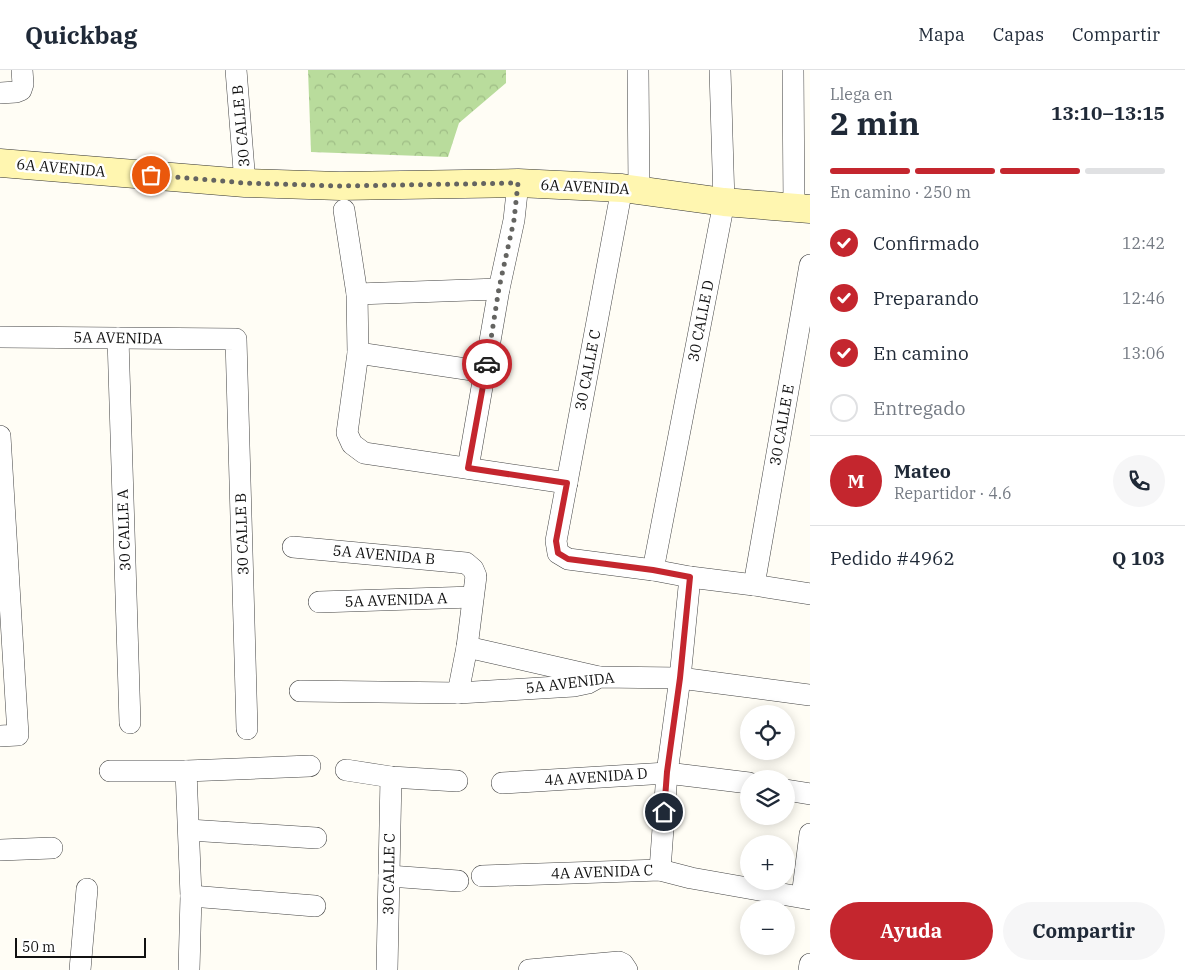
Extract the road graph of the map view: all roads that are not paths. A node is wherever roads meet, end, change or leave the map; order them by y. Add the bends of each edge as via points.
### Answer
1 (22, 70) edge
2 (236, 70) edge
3 (638, 70) edge
4 (720, 70) edge
5 (793, 70) edge
6 (0, 93) edge
7 (0, 163) edge
8 (245, 183) junction
9 (518, 183) junction
10 (630, 189) junction
11 (724, 202) junction
12 (802, 209) edge
13 (344, 210) dead end
14 (810, 265) edge
15 (499, 288) junction
16 (357, 294) junction
17 (0, 337) edge
18 (118, 338) junction
19 (236, 339) joint
20 (358, 353) junction
21 (486, 372) junction
22 (0, 436) edge
23 (468, 468) junction
24 (567, 483) junction
25 (293, 547) dead end
26 (653, 570) junction
27 (690, 577) junction
28 (754, 585) junction
29 (810, 594) edge
30 (473, 597) junction
31 (318, 602) dead end
32 (466, 647) junction
33 (599, 677) junction
34 (680, 678) junction
35 (300, 691) dead end
36 (458, 693) junction
37 (810, 695) edge
38 (130, 723) dead end
39 (247, 729) dead end
40 (9, 736) edge
41 (310, 766) dead end
42 (346, 770) dead end
43 (110, 771) dead end
44 (186, 771) junction
45 (667, 772) junction
46 (391, 777) junction
47 (457, 780) dead end
48 (740, 782) edge
49 (502, 783) dead end
50 (795, 792) edge
51 (810, 794) edge
52 (188, 830) junction
53 (810, 834) edge
54 (316, 838) dead end
55 (52, 848) dead end
56 (0, 850) edge
57 (660, 870) junction
58 (389, 876) junction
59 (482, 876) dead end
60 (458, 881) dead end
61 (87, 890) dead end
62 (191, 896) junction
63 (806, 898) edge
64 (315, 906) dead end
65 (810, 964) edge
66 (80, 970) edge
67 (189, 970) edge
68 (387, 970) edge
69 (529, 970) edge
70 (627, 970) edge
71 (809, 970) edge

1 - 6 street via 21,90
2 - 8 street, 30 CALLE B
3 - 10 street, 30 CALLE C
4 - 11 street, 30 CALLE D
5 - 12 street
7 - 8 street, 6A AVENIDA
8 - 9 street, 6A AVENIDA via 340,186
9 - 10 street, 6A AVENIDA
9 - 15 street via 514,220
10 - 11 street, 6A AVENIDA
10 - 24 street, 30 CALLE C
11 - 12 street, 6A AVENIDA
11 - 26 street, 30 CALLE D
13 - 16 street
14 - 28 street, 30 CALLE E
15 - 16 street
15 - 21 street
16 - 20 street
17 - 18 street, 5A AVENIDA
18 - 19 street, 5A AVENIDA
18 - 38 street, 30 CALLE A
19 - 39 street, 30 CALLE B
20 - 21 street
20 - 23 street via 347,433 352,444 364,453
21 - 23 street
22 - 40 street
23 - 24 street
24 - 26 street, 30 CALLE C via 556,541 558,553 568,559
25 - 30 street, 5A AVENIDA B via 466,563 476,576
26 - 27 street
27 - 28 street
27 - 34 street
28 - 29 street
30 - 31 street, 5A AVENIDA A
30 - 32 street
32 - 33 street
32 - 36 street
33 - 34 street, 5A AVENIDA
33 - 36 street, 5A AVENIDA via 574,686
34 - 37 street, 5A AVENIDA
34 - 45 street
35 - 36 street, 5A AVENIDA
41 - 44 street
42 - 46 street
43 - 44 street
44 - 52 street
45 - 48 street, 4A AVENIDA D
45 - 49 street, 4A AVENIDA D
45 - 57 street
46 - 47 street
46 - 58 street, 30 CALLE C
50 - 51 street
52 - 54 street
52 - 62 street
53 - 63 street
55 - 56 street
57 - 59 street, 4A AVENIDA C
57 - 63 street, 4A AVENIDA C
58 - 60 street
58 - 68 street, 30 CALLE C
61 - 66 street
62 - 64 street
62 - 67 street
65 - 71 street
69 - 70 street via 618,962

